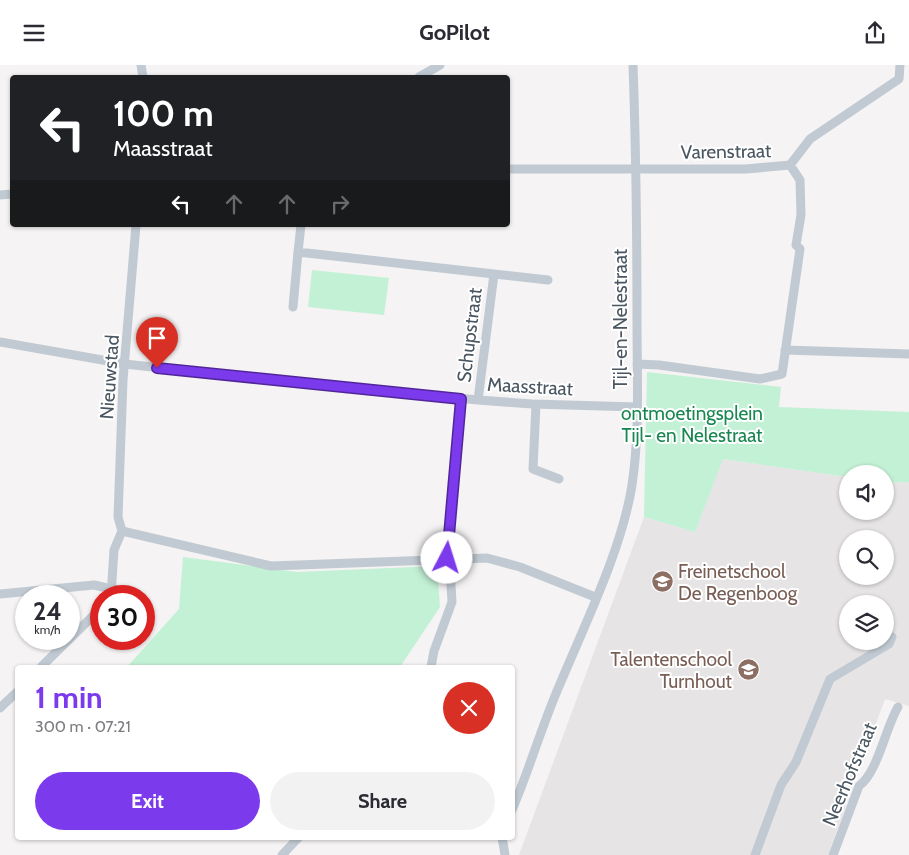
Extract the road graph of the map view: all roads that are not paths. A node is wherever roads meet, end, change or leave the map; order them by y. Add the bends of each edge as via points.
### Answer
1 (440, 65) edge
2 (633, 65) edge
3 (900, 65) edge
4 (422, 75) edge
5 (790, 165) junction
6 (510, 169) edge
7 (636, 169) junction
8 (136, 227) edge
9 (301, 227) edge
10 (298, 252) junction
11 (494, 274) junction
12 (548, 280) dead end
13 (293, 307) dead end
14 (0, 342) edge
15 (785, 349) junction
16 (909, 354) edge
17 (125, 364) junction
18 (637, 364) junction
19 (461, 399) junction
20 (478, 400) junction
21 (536, 404) junction
22 (637, 407) junction
23 (559, 479) dead end
24 (122, 531) junction
25 (447, 558) junction
26 (90, 585) edge
27 (112, 585) edge
28 (0, 594) edge
29 (595, 597) junction
30 (90, 619) edge
31 (879, 650) edge
32 (43, 665) edge
33 (431, 665) edge
34 (15, 694) edge
35 (898, 707) dead end
36 (0, 708) edge
37 (515, 802) edge
38 (296, 840) edge
39 (502, 840) edge
40 (284, 855) edge
41 (505, 855) edge
42 (755, 855) edge
43 (833, 855) edge

1 - 4 street
2 - 7 street, Tijl-en-Nelestraat
3 - 5 street, Varenstraat via 899,79 810,139
5 - 7 street, Varenstraat via 746,169
5 - 15 street via 800,180 801,215 796,245 800,249
6 - 7 street, Varenstraat
7 - 18 street, Tijl-en-Nelestraat
8 - 17 street, Nieuwstad
9 - 10 street
10 - 11 street, Schupstraat
10 - 13 street
11 - 12 street, Schupstraat
11 - 20 street, Schupstraat
14 - 17 street, Maasstraat
15 - 16 street
15 - 18 street via 782,374 760,379
17 - 19 street, Maasstraat
17 - 24 street, Nieuwstad via 118,517
18 - 22 street, Tijl-en-Nelestraat
19 - 20 street, Maasstraat
19 - 25 street
20 - 21 street, Maasstraat
21 - 22 street, Maasstraat
21 - 23 street via 533,469
22 - 29 street, Tijl-en-Nelestraat via 632,485 623,523
24 - 25 street via 271,566
24 - 27 street via 114,551
25 - 29 street via 486,558 503,562
25 - 33 street via 452,602
26 - 28 street
29 - 37 street, Tijl-en-Nelestraat
30 - 32 street
31 - 42 street via 830,679 796,762 781,785
34 - 36 street
35 - 43 street, Neerhofstraat via 890,719 867,780 859,786
38 - 40 street
39 - 41 street

